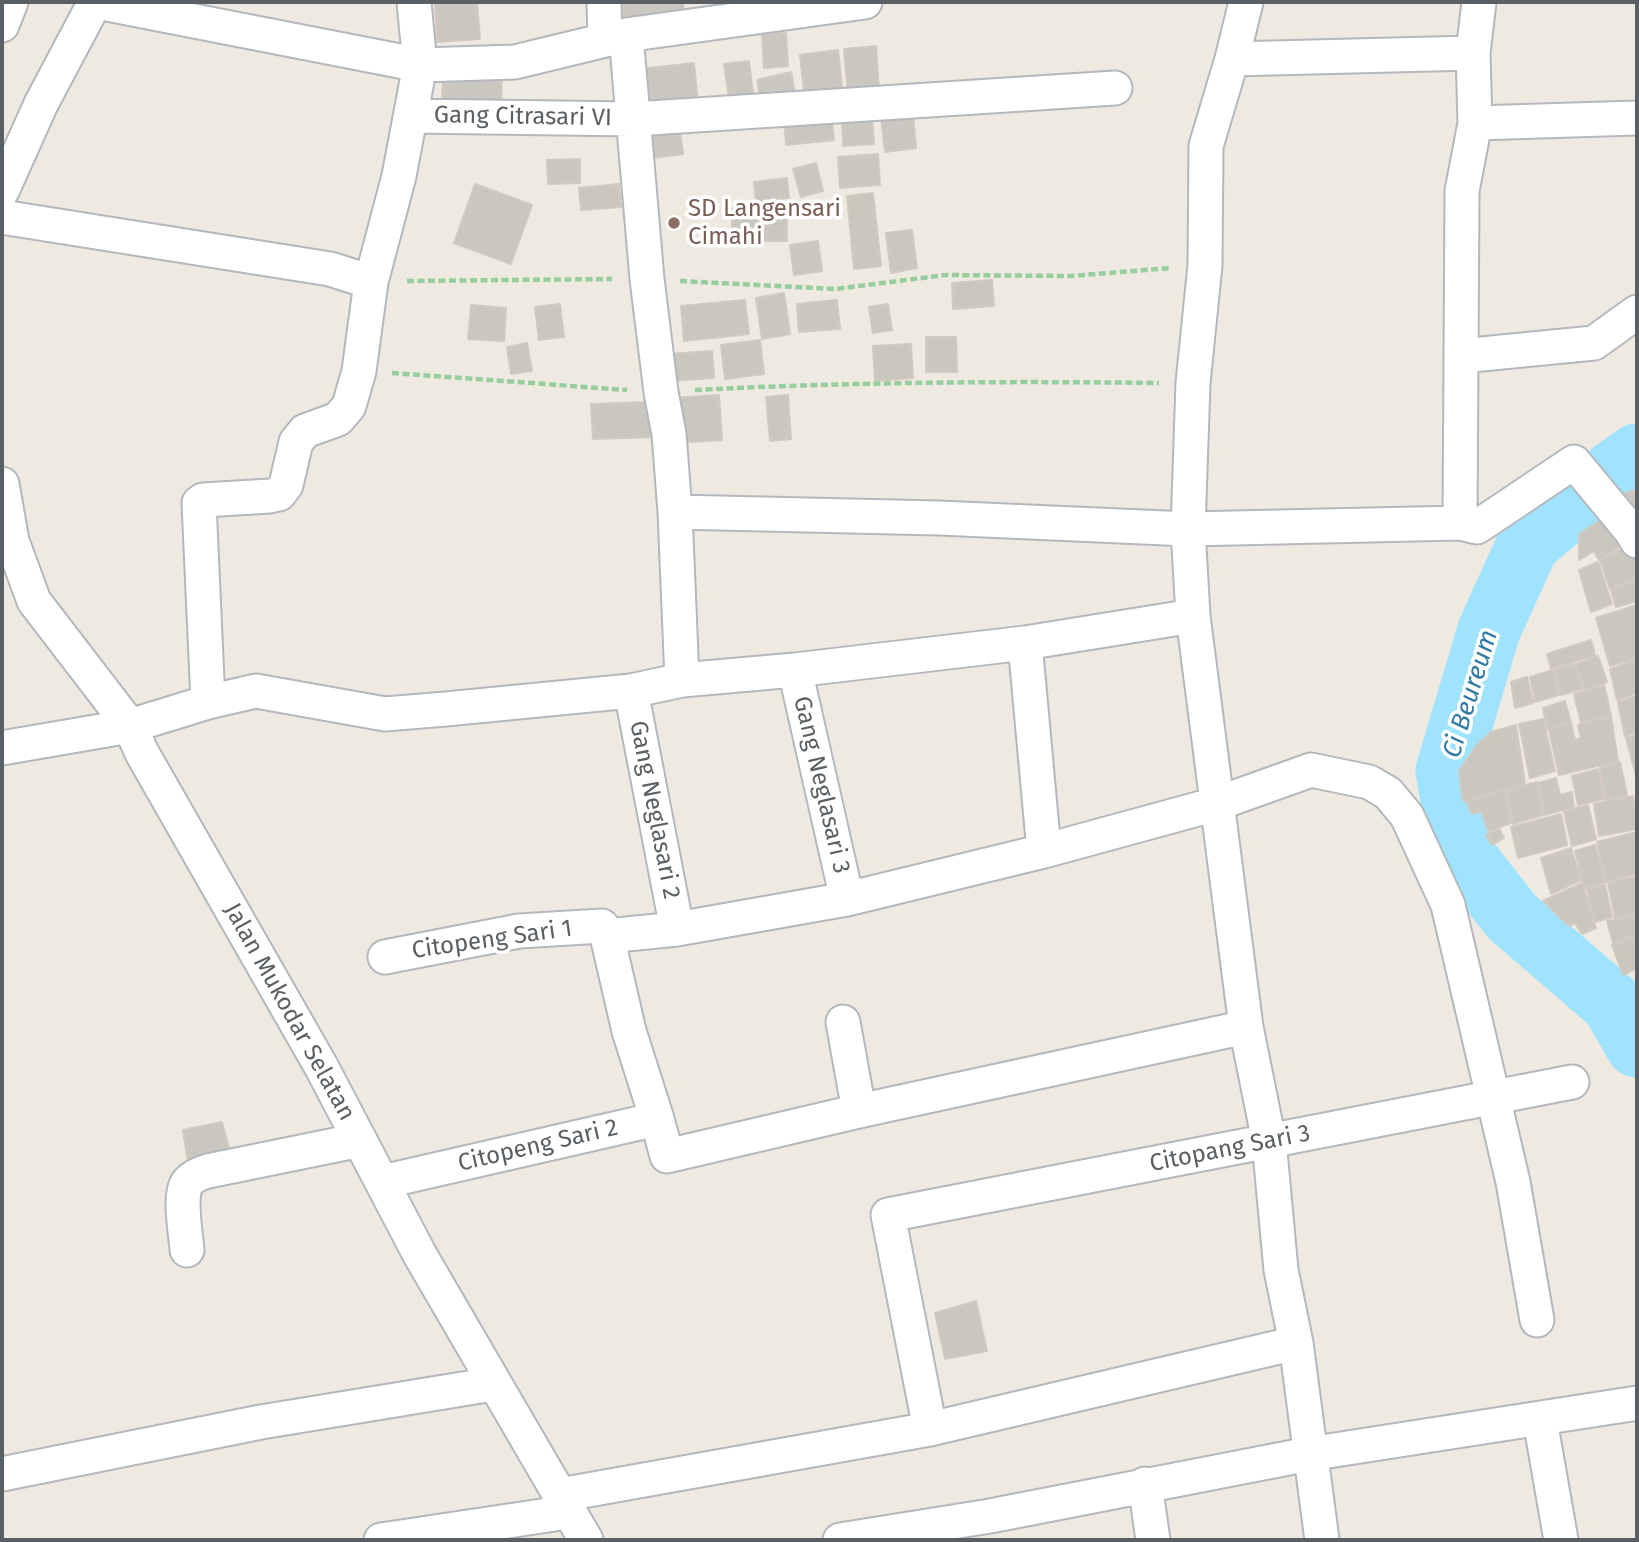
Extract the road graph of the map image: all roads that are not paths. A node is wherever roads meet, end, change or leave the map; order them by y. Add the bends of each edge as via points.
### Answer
1 (11, 2) edge
2 (96, 2) edge
3 (414, 2) edge
4 (604, 2) edge
5 (865, 2) edge
6 (1245, 2) edge
7 (1479, 2) edge
8 (2, 25) edge
9 (616, 37) junction
10 (1474, 52) junction
11 (1232, 59) junction
12 (420, 65) junction
13 (1115, 88) dead end
14 (411, 116) junction
15 (1637, 118) edge
16 (634, 119) junction
17 (1475, 123) junction
18 (2, 191) edge
19 (2, 217) edge
20 (372, 282) junction
21 (1637, 312) edge
22 (1461, 356) junction
23 (2, 484) edge
24 (675, 512) junction
25 (1460, 523) junction
26 (1188, 529) junction
27 (1637, 541) edge
28 (1193, 616) junction
29 (1025, 643) junction
30 (795, 670) junction
31 (682, 680) junction
32 (631, 691) junction
33 (208, 702) junction
34 (130, 726) junction
35 (2, 748) edge
36 (1216, 804) junction
37 (1044, 851) junction
38 (847, 900) junction
39 (677, 929) junction
40 (607, 936) junction
41 (384, 957) dead end
42 (843, 1022) dead end
43 (1246, 1027) junction
44 (1572, 1082) dead end
45 (1492, 1097) junction
46 (859, 1111) junction
47 (657, 1119) junction
48 (360, 1140) junction
49 (1269, 1141) junction
50 (382, 1182) junction
51 (187, 1250) dead end
52 (1536, 1320) dead end
53 (1296, 1343) junction
54 (494, 1384) junction
55 (1637, 1404) edge
56 (1540, 1420) junction
57 (930, 1429) junction
58 (1309, 1454) junction
59 (2, 1474) edge
60 (1145, 1484) junction
61 (564, 1503) junction
62 (381, 1540) edge
63 (586, 1540) edge
64 (840, 1540) edge
65 (1153, 1540) edge
66 (1322, 1540) edge
67 (1561, 1540) edge

1 - 8 street
2 - 12 street
2 - 18 street via 41,104
3 - 12 street
4 - 9 street
5 - 9 street
6 - 11 street
7 - 10 street
9 - 12 street via 515,62
9 - 16 street
10 - 11 street
10 - 17 street
11 - 26 street via 1206,146 1205,265
12 - 14 street
13 - 16 street, Gang Citrasari VI
14 - 16 street, Gang Citrasari VI
14 - 20 street
15 - 17 street
16 - 24 street via 647,279
17 - 22 street via 1462,191
19 - 20 street via 330,269
20 - 33 street via 349,406 338,419 305,431 296,442 286,485 279,494 199,503
21 - 22 street via 1594,342
22 - 25 street
23 - 34 street, Jalan Mukodar Selatan via 12,541 34,601
24 - 26 street
24 - 31 street
25 - 26 street
25 - 27 street via 1477,527 1574,463
26 - 28 street
28 - 29 street
28 - 36 street
29 - 30 street
29 - 37 street
30 - 31 street
30 - 38 street, Gang Neglasari 3
31 - 32 street
32 - 33 street via 386,714 270,691
32 - 39 street, Gang Neglasari 2
33 - 34 street
34 - 35 street
34 - 48 street, Jalan Mukodar Selatan
36 - 37 street, Citopeng Sari 1
36 - 43 street
36 - 45 street, Citopeng Sari 1 via 1311,770 1369,782 1388,793 1407,816 1448,905
37 - 38 street, Citopeng Sari 1
38 - 39 street, Citopeng Sari 1
39 - 40 street, Citopeng Sari 1
40 - 41 street, Citopeng Sari 1 via 602,926 519,931
40 - 47 street via 629,1031
42 - 46 street
43 - 46 street
43 - 49 street
44 - 45 street, Citopang Sari 3
45 - 49 street, Citopang Sari 3
45 - 52 street, Citopeng Sari 1 via 1513,1182
46 - 47 street via 667,1156
47 - 50 street, Citopeng Sari 2
48 - 50 street, Jalan Mukodar Selatan
48 - 51 street via 196,1176 183,1191
49 - 53 street via 1281,1270
49 - 57 street, Citopang Sari 3 via 888,1215
50 - 54 street, Jalan Mukodar Selatan
53 - 57 street
53 - 58 street
54 - 59 street via 261,1422
54 - 61 street, Jalan Mukodar Selatan
55 - 56 street
56 - 58 street
56 - 67 street
57 - 61 street
58 - 60 street
58 - 66 street
60 - 64 street
60 - 65 street
61 - 62 street
61 - 63 street, Jalan Mukodar Selatan

